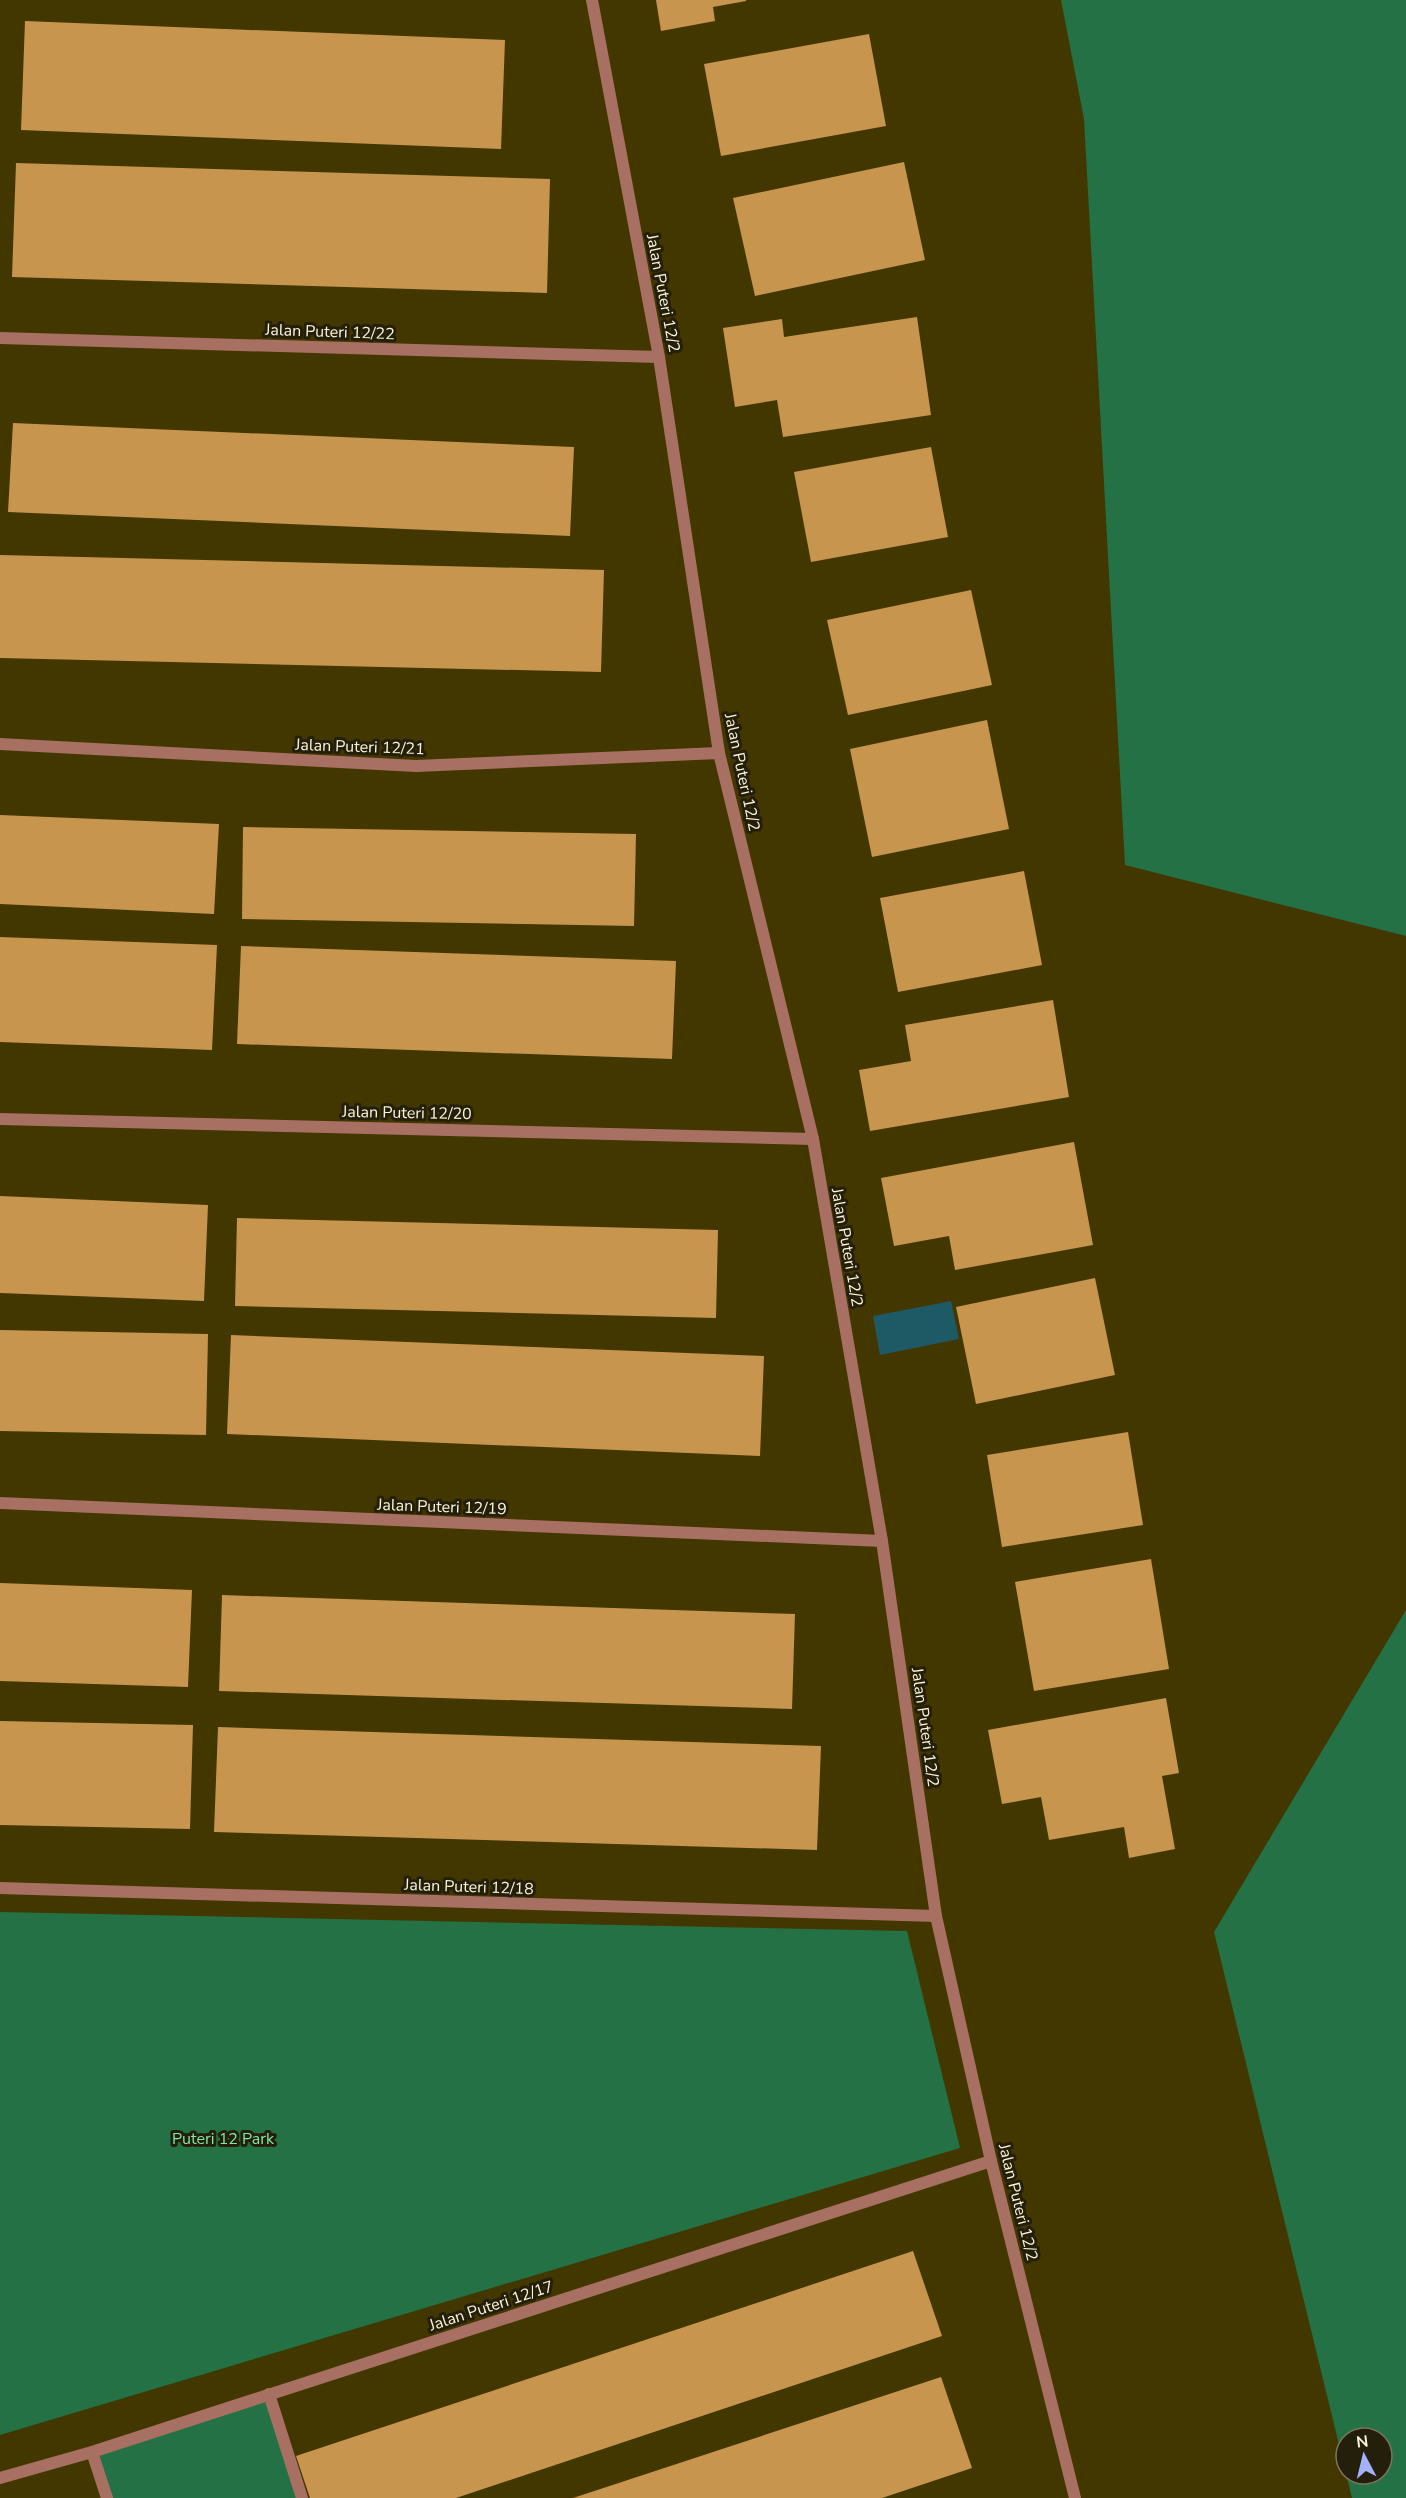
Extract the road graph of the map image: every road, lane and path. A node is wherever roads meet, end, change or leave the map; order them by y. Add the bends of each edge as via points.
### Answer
1 (592, 0) edge
2 (0, 338) edge
3 (659, 357) junction
4 (0, 744) edge
5 (719, 753) junction
6 (0, 1119) edge
7 (813, 1138) junction
8 (0, 1503) edge
9 (882, 1541) junction
10 (0, 1888) edge
11 (936, 1916) junction
12 (991, 2161) junction
13 (270, 2394) junction
14 (92, 2452) junction
15 (0, 2478) edge
16 (107, 2498) edge
17 (302, 2498) edge
18 (1075, 2498) edge

1 - 3 street, Jalan Puteri 12/2
2 - 3 street, Jalan Puteri 12/22
3 - 5 street, Jalan Puteri 12/2
4 - 5 street, Jalan Puteri 12/21 via 416,766
5 - 7 street, Jalan Puteri 12/2
6 - 7 street, Jalan Puteri 12/20
7 - 9 street, Jalan Puteri 12/2
8 - 9 street, Jalan Puteri 12/19
9 - 11 street, Jalan Puteri 12/2
10 - 11 street, Jalan Puteri 12/18
11 - 12 street, Jalan Puteri 12/2
12 - 13 street, Jalan Puteri 12/17
12 - 18 street, Jalan Puteri 12/2
13 - 14 street, Jalan Puteri 12/17
13 - 17 street
14 - 15 street, Jalan Puteri 12/17
14 - 16 street

